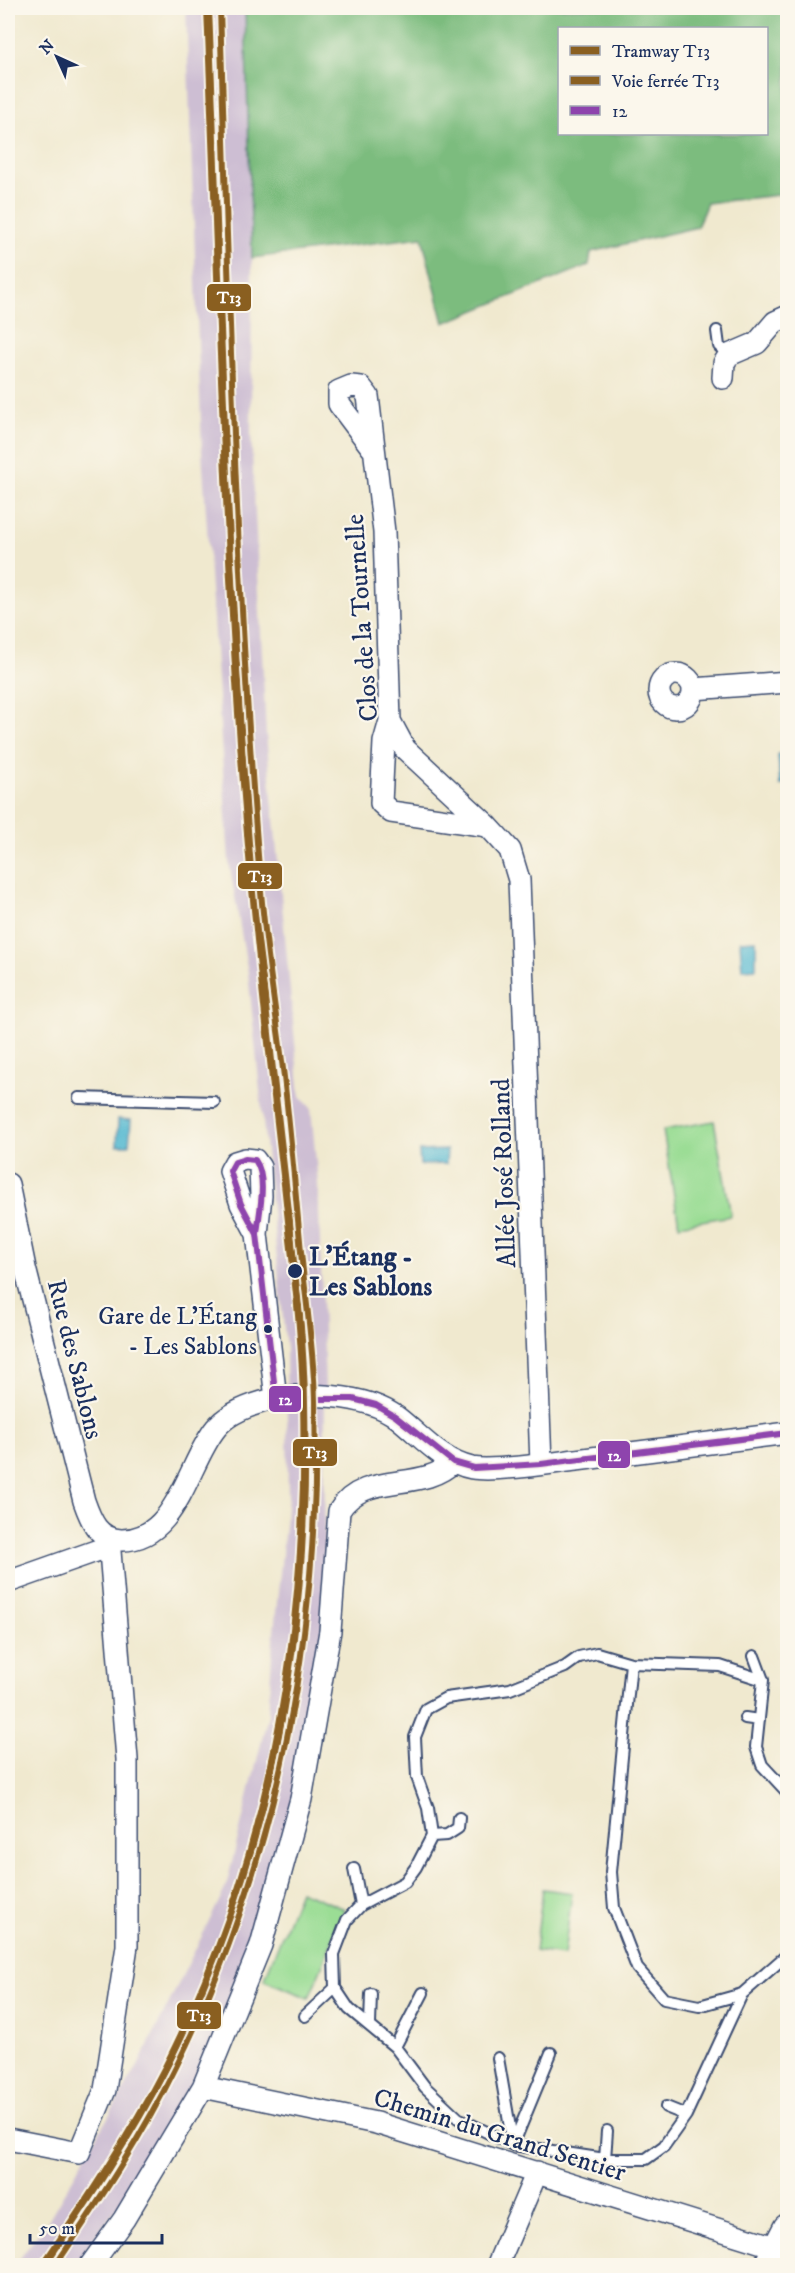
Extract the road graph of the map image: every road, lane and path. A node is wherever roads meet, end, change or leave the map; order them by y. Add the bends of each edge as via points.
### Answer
1 (788, 316) edge
2 (717, 331) dead end
3 (729, 355) junction
4 (723, 378) dead end
5 (372, 448) dead end
6 (788, 682) edge
7 (693, 689) dead end
8 (390, 721) junction
9 (488, 826) junction
10 (519, 880) joint
11 (79, 1098) dead end
12 (214, 1102) dead end
13 (8, 1184) edge
14 (257, 1234) dead end
15 (276, 1399) junction
16 (788, 1433) edge
17 (453, 1462) junction
18 (541, 1464) junction
19 (110, 1543) junction
20 (8, 1582) edge
21 (754, 1656) dead end
22 (631, 1663) junction
23 (764, 1680) junction
24 (745, 1718) dead end
25 (759, 1720) junction
26 (788, 1793) edge
27 (459, 1818) dead end
28 (432, 1836) junction
29 (354, 1869) dead end
30 (361, 1905) junction
31 (788, 1954) edge
32 (335, 1988) junction
33 (423, 1993) dead end
34 (371, 1994) dead end
35 (742, 1994) junction
36 (305, 2016) dead end
37 (370, 2025) junction
38 (395, 2047) junction
39 (551, 2053) dead end
40 (498, 2058) dead end
41 (203, 2087) junction
42 (666, 2107) dead end
43 (686, 2115) junction
44 (607, 2131) dead end
45 (8, 2139) edge
46 (513, 2145) junction
47 (605, 2159) junction
48 (537, 2172) junction
49 (781, 2248) edge
50 (90, 2265) edge
51 (497, 2265) edge

1 - 3 street via 776,321 757,343
2 - 3 lane via 719,346
3 - 4 street
5 - 8 street, Clos de la Tournelle via 384,532
6 - 7 street
8 - 9 street, Clos de la Tournelle via 405,749
8 - 9 street via 384,742 381,803 391,812
9 - 10 street, Clos de la Tournelle via 510,850
10 - 18 street, Allée José Rolland
11 - 12 lane
13 - 19 street, Rue des Sablons via 84,1502 91,1521
14 - 15 street
15 - 17 street via 353,1399 376,1405
15 - 19 street via 234,1412 217,1426 203,1445 170,1511 155,1529
16 - 18 street
17 - 18 street via 474,1468
17 - 41 street via 442,1474 362,1489 346,1500 339,1511 330,1631 301,1800 261,1946
19 - 20 street
19 - 45 street via 127,1759 127,1946 105,2090 79,2153
21 - 23 lane
22 - 23 lane via 720,1666
22 - 28 lane via 597,1653 579,1657 565,1667 510,1689 446,1698 426,1709 415,1737 417,1777 428,1808
22 - 35 lane via 611,1872 614,1908 637,1968 664,1999 699,2006
23 - 25 lane
24 - 25 lane
25 - 26 lane via 756,1747 762,1765
27 - 28 lane via 458,1828 447,1835
28 - 30 lane via 405,1882
29 - 30 lane
30 - 32 lane via 348,1920 334,1954
31 - 35 lane
32 - 36 lane
32 - 37 lane via 349,2009
33 - 38 lane
34 - 37 lane
35 - 43 lane
37 - 38 lane
38 - 46 lane via 425,2087 458,2118
39 - 46 lane
40 - 46 lane
41 - 48 street, Chemin du Grand Sentier via 376,2123
41 - 50 street via 124,2219
42 - 43 lane
43 - 47 lane via 664,2146 646,2159
44 - 47 lane
46 - 47 lane
48 - 49 street, Chemin du Grand Sentier
48 - 51 street

